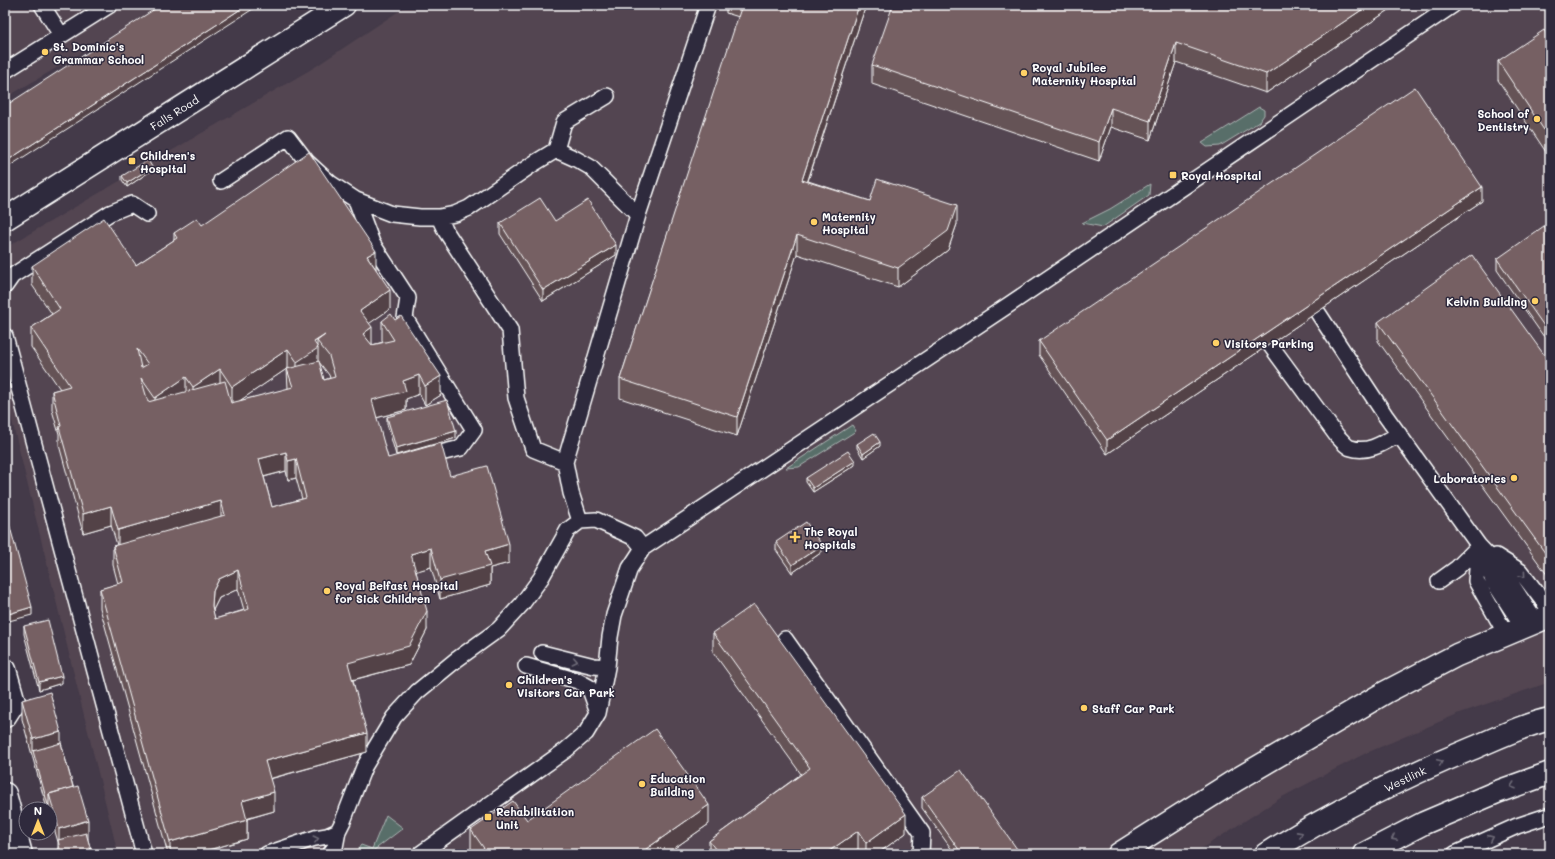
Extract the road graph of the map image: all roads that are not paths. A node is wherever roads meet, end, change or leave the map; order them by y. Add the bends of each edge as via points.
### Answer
1 (42, 5) edge
2 (110, 5) edge
3 (344, 5) edge
4 (708, 5) edge
5 (1448, 6) edge
6 (61, 35) junction
7 (5, 71) edge
8 (607, 96) dead end
9 (556, 150) junction
10 (221, 181) dead end
11 (356, 200) junction
12 (147, 214) dead end
13 (638, 215) junction
14 (439, 217) junction
15 (5, 219) edge
16 (5, 286) edge
17 (1303, 290) edge
18 (5, 336) edge
19 (1271, 346) edge
20 (1399, 434) junction
21 (408, 460) edge
22 (565, 462) junction
23 (580, 521) junction
24 (1479, 546) junction
25 (643, 548) junction
26 (1439, 581) dead end
27 (1533, 622) edge
28 (785, 639) dead end
29 (542, 653) dead end
30 (526, 666) dead end
31 (607, 667) junction
32 (5, 670) edge
33 (9, 709) edge
34 (598, 713) junction
35 (1550, 718) edge
36 (1550, 773) edge
37 (5, 794) edge
38 (1550, 815) edge
39 (338, 831) junction
40 (21, 854) edge
41 (144, 854) edge
42 (267, 854) edge
43 (330, 854) edge
44 (420, 854) edge
45 (921, 854) edge
46 (1119, 854) edge
47 (1266, 854) edge
48 (1364, 854) edge
49 (1455, 854) edge

1 - 6 lane
2 - 6 lane
3 - 15 main road, Falls Road
4 - 13 lane
5 - 25 lane via 1001,310
6 - 7 lane
8 - 9 lane via 564,122
9 - 13 lane via 590,168
9 - 14 lane via 469,208
10 - 11 lane via 288,137 307,162 330,183
11 - 14 lane via 392,214
11 - 21 lane via 372,243 408,298 405,318 474,430 461,448
12 - 16 lane via 132,204 110,213 12,276
13 - 22 lane
14 - 22 lane via 510,330 516,398 533,449
17 - 20 lane
18 - 41 lane
19 - 20 lane via 1337,436 1351,448 1366,450
20 - 24 lane
22 - 23 lane
23 - 25 lane via 596,520 635,538
23 - 39 lane via 568,530 522,604 499,629 417,692 394,717 364,767
24 - 26 lane via 1457,568
24 - 27 lane via 1503,571
24 - 27 lane via 1476,581
25 - 31 lane via 630,568 614,615
27 - 46 main road via 1458,655 1386,692 1236,780
28 - 45 lane via 922,833
29 -> 31 lane
30 - 34 lane via 578,681 589,687
31 - 34 lane
32 - 33 main road
34 - 44 lane via 586,733 566,750
47 -> 35 main road, Westlink via 1367,796 1447,759
36 -> 48 main road via 1439,817
37 - 40 main road
49 -> 38 lane via 1517,826
42 -> 39 lane
39 - 43 lane via 335,847

